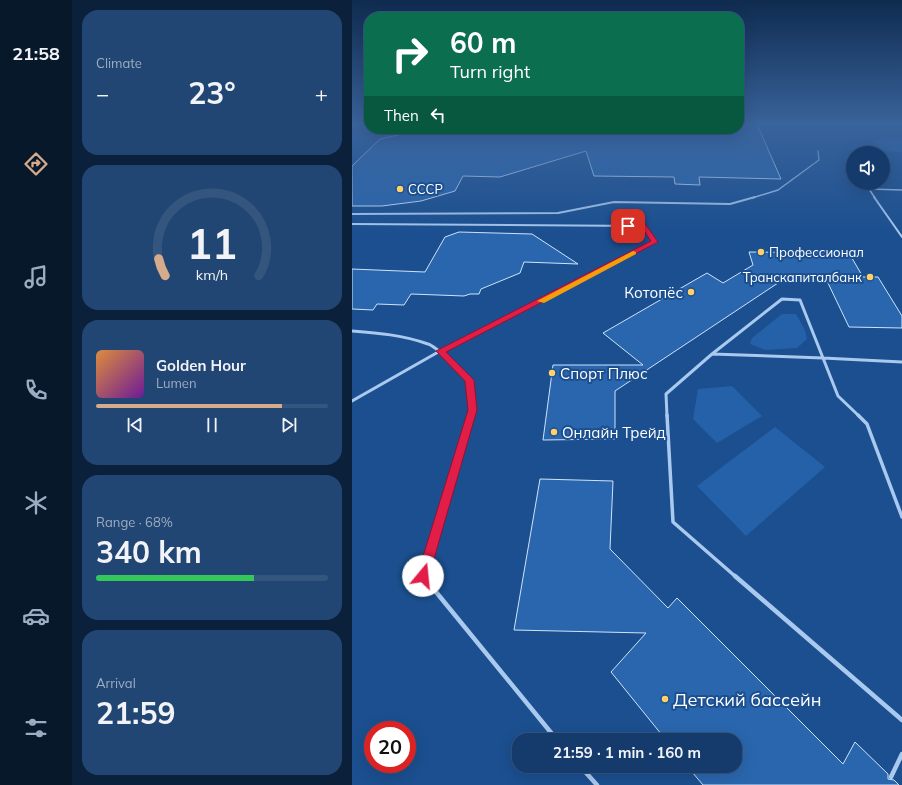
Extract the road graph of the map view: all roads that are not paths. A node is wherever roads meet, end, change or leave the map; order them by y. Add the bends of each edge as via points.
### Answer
1 (818, 161) edge
2 (902, 190) edge
3 (352, 214) edge
4 (352, 224) edge
5 (902, 237) edge
6 (352, 331) edge
7 (440, 351) junction
8 (712, 354) junction
9 (823, 358) junction
10 (902, 362) edge
11 (352, 400) edge
12 (902, 517) edge
13 (902, 720) edge
14 (551, 733) edge
15 (902, 754) edge
16 (586, 773) edge
17 (891, 777) dead end
18 (597, 785) edge

1 - 3 lane via 778,190 730,204 614,202 558,213
2 - 5 lane via 869,189
4 - 7 lane via 644,226 655,242
6 - 7 lane via 392,334 429,344
7 - 11 lane
7 - 14 lane via 469,380 472,410 423,576
8 - 9 lane
8 - 9 lane via 782,299 800,300
8 - 13 lane via 666,394 673,522
9 - 10 lane
9 - 12 lane via 838,396 867,424
15 - 17 lane
16 - 18 lane

